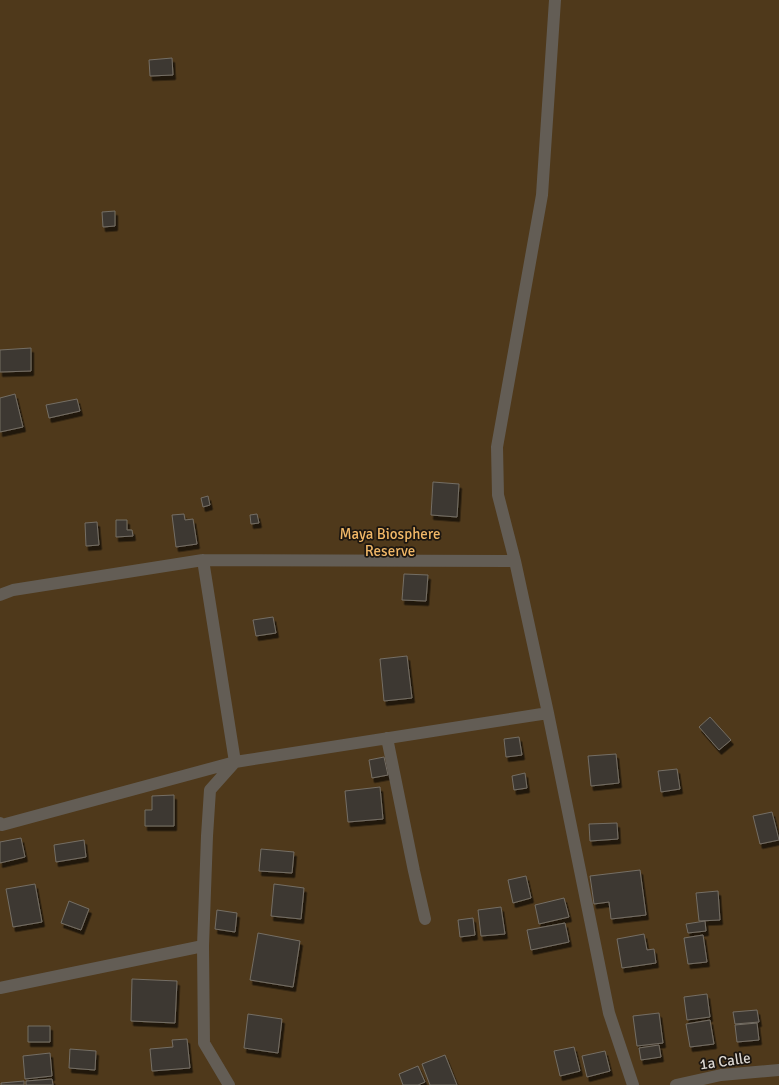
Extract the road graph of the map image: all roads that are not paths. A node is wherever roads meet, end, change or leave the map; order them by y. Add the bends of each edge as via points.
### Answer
1 (555, 0) edge
2 (202, 560) junction
3 (515, 561) junction
4 (0, 595) edge
5 (548, 713) junction
6 (387, 738) junction
7 (235, 762) junction
8 (0, 823) edge
9 (425, 919) dead end
10 (203, 946) junction
11 (0, 988) edge
12 (779, 1070) edge
13 (721, 1080) edge
14 (229, 1085) edge
15 (633, 1085) edge
16 (676, 1085) edge

1 - 3 street via 542,195 497,447 498,495
2 - 3 street
2 - 4 street via 12,590
2 - 7 street
3 - 5 street
5 - 6 street
5 - 15 street via 609,1013
6 - 7 street
6 - 9 street
7 - 8 street via 2,825
7 - 10 street via 210,790
10 - 11 street
10 - 14 street via 204,1043
12 - 13 street, 1a Calle
13 - 16 street, 1a Calle

